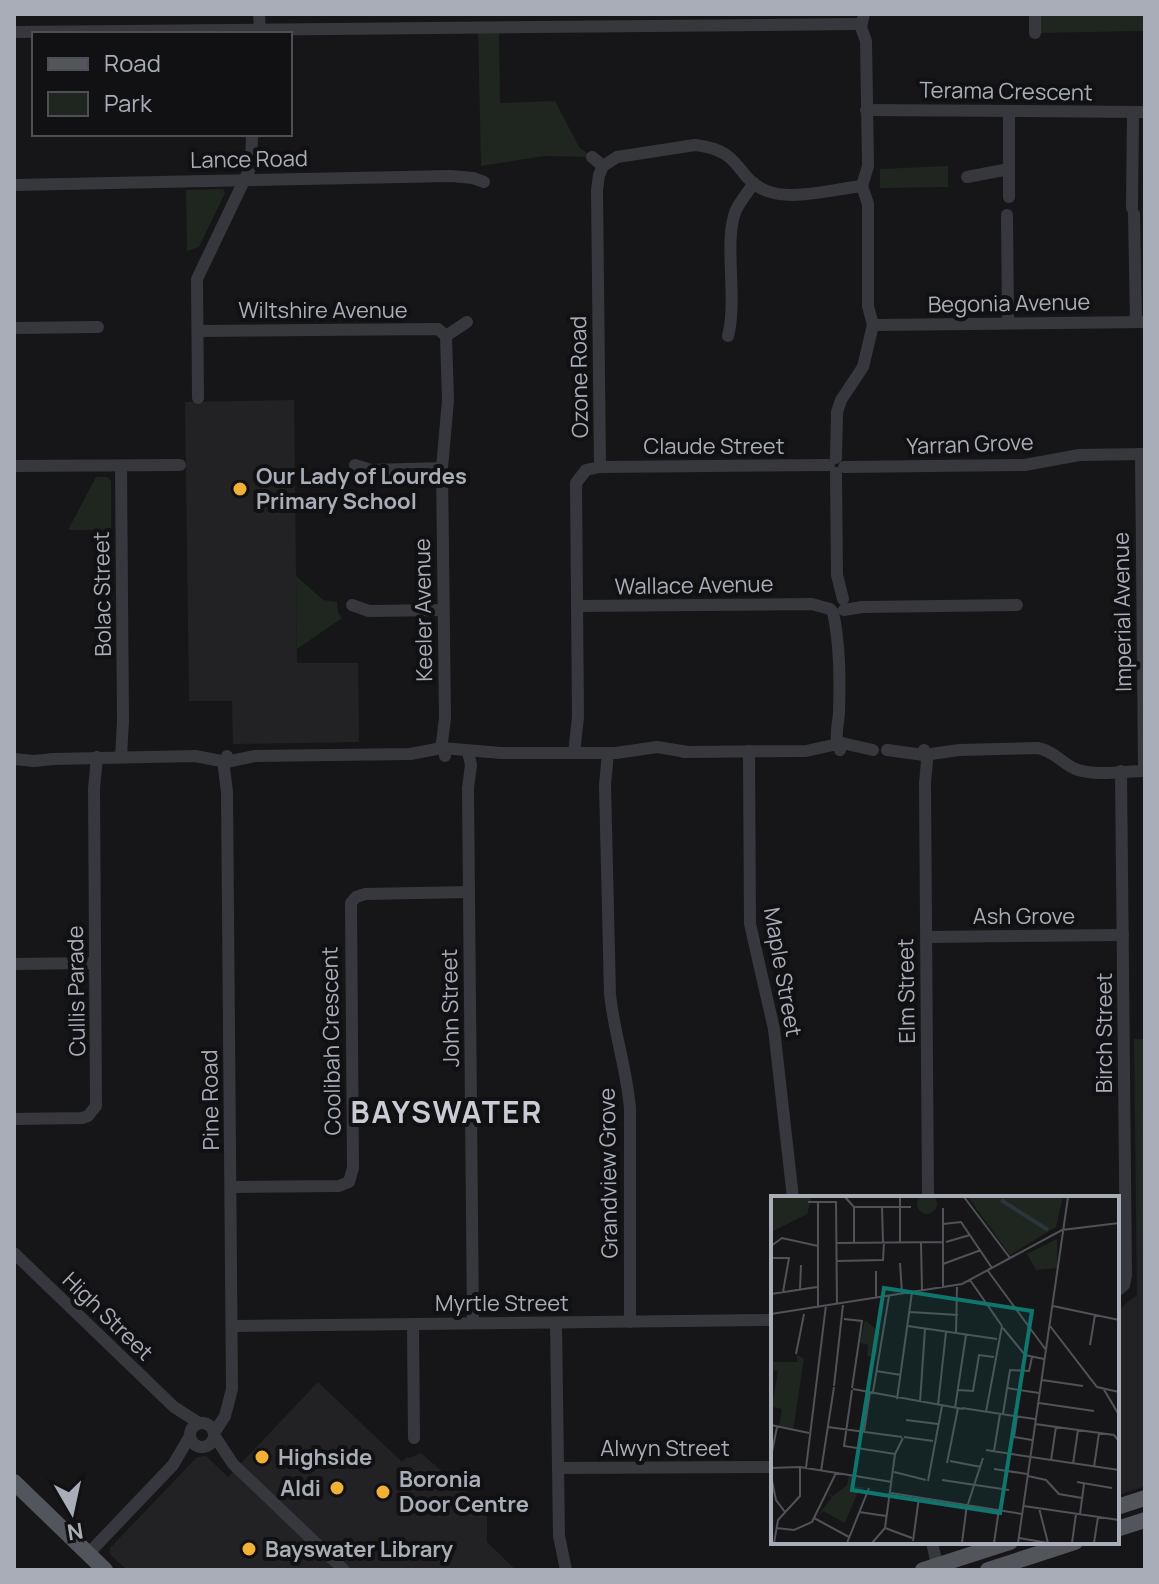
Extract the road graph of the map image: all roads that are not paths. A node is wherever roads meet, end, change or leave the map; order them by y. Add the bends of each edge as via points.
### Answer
1 (259, 14) edge
2 (1035, 14) edge
3 (863, 19) edge
4 (638, 20) edge
5 (14, 32) edge
6 (254, 32) edge
7 (1035, 33) dead end
8 (866, 110) junction
9 (1009, 112) junction
10 (1139, 112) edge
11 (252, 136) edge
12 (592, 157) dead end
13 (603, 166) junction
14 (1009, 169) junction
15 (967, 177) dead end
16 (245, 179) junction
17 (484, 182) dead end
18 (754, 183) junction
19 (14, 185) edge
20 (862, 186) junction
21 (1138, 193) edge
22 (1009, 197) dead end
23 (1007, 215) dead end
24 (467, 322) dead end
25 (1141, 322) edge
26 (1008, 323) junction
27 (873, 325) junction
28 (98, 327) dead end
29 (14, 328) edge
30 (198, 331) junction
31 (446, 336) junction
32 (728, 336) dead end
33 (198, 398) dead end
34 (1143, 454) edge
35 (180, 465) dead end
36 (355, 465) dead end
37 (14, 466) edge
38 (121, 466) junction
39 (836, 466) junction
40 (600, 467) junction
41 (442, 468) junction
42 (352, 605) dead end
43 (838, 605) junction
44 (1017, 605) dead end
45 (577, 606) junction
46 (443, 610) junction
47 (839, 745) junction
48 (445, 751) junction
49 (749, 751) junction
50 (578, 753) junction
51 (609, 753) junction
52 (924, 753) junction
53 (124, 757) junction
54 (468, 757) junction
55 (14, 758) edge
56 (89, 758) junction
57 (227, 760) junction
58 (1121, 771) junction
59 (1145, 771) edge
60 (469, 892) junction
61 (1123, 935) junction
62 (926, 937) junction
63 (95, 963) junction
64 (14, 964) edge
65 (14, 1119) edge
66 (231, 1187) junction
67 (793, 1196) edge
68 (928, 1196) edge
69 (14, 1253) edge
70 (1119, 1289) edge
71 (771, 1320) edge
72 (630, 1322) junction
73 (473, 1323) junction
74 (556, 1323) junction
75 (413, 1324) junction
76 (232, 1326) junction
77 (228, 1406) junction
78 (195, 1429) junction
79 (214, 1434) junction
80 (414, 1438) dead end
81 (202, 1447) junction
82 (233, 1464) junction
83 (173, 1465) junction
84 (771, 1467) edge
85 (558, 1468) junction
86 (14, 1482) edge
87 (1145, 1498) edge
88 (1119, 1506) edge
89 (1145, 1520) edge
90 (1119, 1528) edge
91 (932, 1544) edge
92 (1004, 1544) edge
93 (1070, 1544) edge
94 (88, 1554) junction
95 (1018, 1565) edge
96 (933, 1569) edge
97 (105, 1570) edge
98 (344, 1570) edge
99 (566, 1570) edge
100 (988, 1570) edge

1 - 6 street
2 - 7 street
3 - 4 street
3 - 8 street
4 - 6 street
5 - 6 street
8 - 9 street, Terama Crescent
8 - 20 street via 868,166
9 - 10 street, Terama Crescent
9 - 14 street
10 - 21 street
11 - 16 street
12 - 13 street
13 - 18 street via 612,159 695,145 728,155
13 - 40 street, Ozone Road via 597,190
14 - 15 street
14 - 22 street
16 - 17 street, Lance Road via 451,176
16 - 19 street, Lance Road
16 - 30 street via 197,279
18 - 20 street via 786,195
18 - 32 street via 733,222
20 - 27 street via 868,204 868,306
21 - 25 street via 1133,211
23 - 26 street
24 - 31 street
25 - 26 street, Begonia Avenue
26 - 27 street, Begonia Avenue
27 - 39 street via 863,367 837,412
28 - 29 street
30 - 31 street, Wiltshire Avenue via 438,329
30 - 33 street
31 - 41 street, Keeler Avenue
34 - 39 street, Yarran Grove via 1079,455 1025,465
34 - 59 street, Imperial Avenue
35 - 38 street
36 - 41 street via 371,470
37 - 38 street
38 - 53 street, Bolac Street
39 - 40 street, Claude Street
39 - 43 street
40 - 45 street, Ozone Road via 586,470 576,483
41 - 46 street, Keeler Avenue
42 - 46 street via 369,611
43 - 44 street
43 - 45 street, Wallace Avenue
43 - 47 street
45 - 50 street, Ozone Road
46 - 48 street, Keeler Avenue
47 - 49 street via 823,753
47 - 52 street via 856,753 907,747
48 - 54 street
48 - 57 street via 243,753
49 - 51 street
49 - 67 street, Maple Street via 750,924 774,1029
50 - 51 street
50 - 54 street
51 - 72 street, Grandview Grove via 605,785 610,994 630,1109
52 - 58 street via 943,746 1038,748 1079,770
52 - 62 street, Elm Street
53 - 56 street
53 - 57 street via 209,753
54 - 60 street, John Street
55 - 56 street via 50,753
56 - 63 street, Cullis Parade via 94,789
57 - 66 street, Pine Road
58 - 59 street
58 - 61 street, Birch Street
60 - 66 street, Coolibah Crescent via 365,894 351,903 349,1182
60 - 73 street, John Street
61 - 62 street, Ash Grove
61 - 70 street, Birch Street via 1126,1279
62 - 68 street, Elm Street
63 - 64 street
63 - 65 street, Cullis Parade via 96,1106 82,1118
66 - 76 street, Pine Road
69 - 78 street, High Street
71 - 72 street, Myrtle Street
72 - 74 street, Myrtle Street
73 - 74 street, Myrtle Street
73 - 75 street, Myrtle Street
74 - 85 street
75 - 76 street, Myrtle Street
75 - 80 street
76 - 77 street, Pine Road
77 - 78 street
77 - 79 street, Pine Road
78 - 79 street via 210,1426
78 - 81 street via 193,1443
78 - 83 street
79 - 81 street
79 - 82 street
81 - 82 street
81 - 83 street
82 - 98 street
83 - 94 street
84 - 85 street, Alwyn Street
85 - 99 street via 559,1536
86 - 94 main road
87 - 88 main road
89 - 90 main road
91 - 96 street
92 - 96 main road
93 - 95 main road
94 - 97 main road
95 - 100 main road

